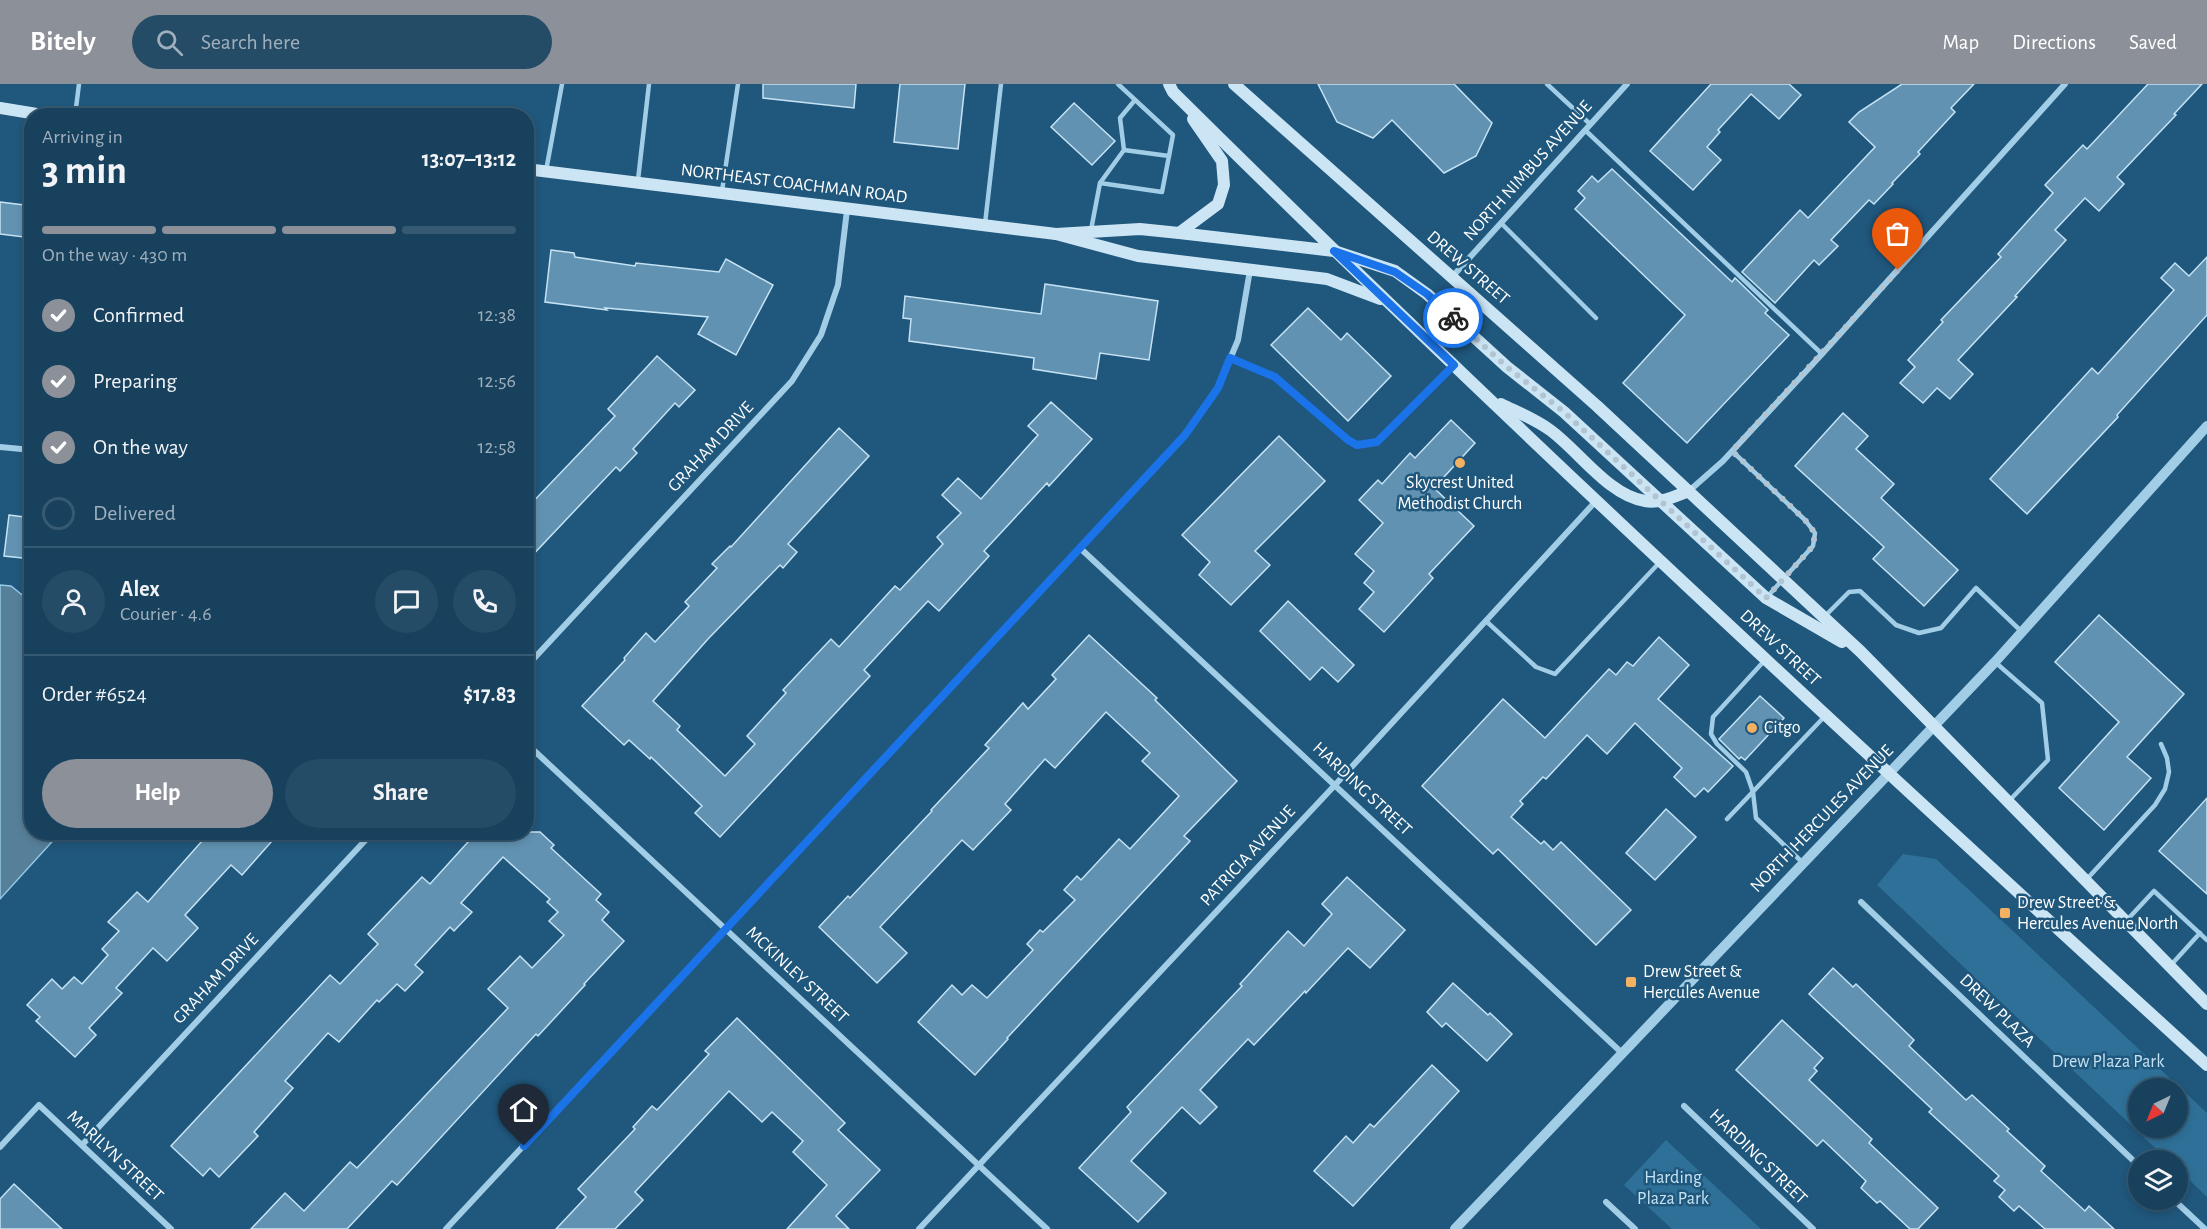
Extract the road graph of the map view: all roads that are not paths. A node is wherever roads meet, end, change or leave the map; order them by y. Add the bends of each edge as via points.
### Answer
1 (79, 84) edge
2 (562, 84) edge
3 (649, 84) edge
4 (738, 84) edge
5 (1001, 84) edge
6 (1118, 84) edge
7 (1234, 84) edge
8 (1547, 84) edge
9 (1627, 84) edge
10 (2065, 84) edge
11 (1171, 88) edge
12 (1135, 100) junction
13 (0, 108) edge
14 (76, 108) edge
15 (24, 112) edge
16 (1590, 124) junction
17 (1585, 130) junction
18 (1124, 150) junction
19 (1169, 156) junction
20 (534, 170) edge
21 (546, 171) junction
22 (637, 183) junction
23 (1100, 183) junction
24 (721, 194) junction
25 (847, 210) junction
26 (1501, 223) junction
27 (985, 226) junction
28 (1091, 232) junction
29 (1179, 233) junction
30 (1056, 234) junction
31 (1334, 251) junction
32 (1250, 270) junction
33 (1452, 277) junction
34 (1387, 302) junction
35 (1596, 318) dead end
36 (1822, 354) junction
37 (1230, 358) junction
38 (1454, 365) junction
39 (1487, 396) junction
40 (2207, 426) edge
41 (0, 447) edge
42 (24, 449) edge
43 (1732, 451) junction
44 (1689, 492) junction
45 (1596, 500) junction
46 (1661, 501) junction
47 (1080, 548) junction
48 (1661, 561) junction
49 (1784, 580) junction
50 (1766, 598) junction
51 (1486, 621) junction
52 (1820, 622) junction
53 (2022, 632) junction
54 (534, 658) edge
55 (1765, 659) junction
56 (1995, 662) junction
57 (1825, 716) junction
58 (1935, 726) junction
59 (2161, 744) dead end
60 (534, 750) edge
61 (1888, 775) junction
62 (1335, 785) junction
63 (1753, 792) junction
64 (2009, 801) junction
65 (1727, 819) dead end
66 (366, 840) edge
67 (1803, 863) junction
68 (2086, 879) junction
69 (1861, 902) dead end
70 (2126, 921) junction
71 (726, 928) junction
72 (2199, 933) junction
73 (2207, 940) edge
74 (2170, 966) junction
75 (2207, 1004) edge
76 (1622, 1053) junction
77 (2207, 1065) edge
78 (1684, 1106) dead end
79 (82, 1145) junction
80 (0, 1147) edge
81 (2128, 1156) edge
82 (979, 1165) junction
83 (1606, 1202) dead end
84 (2185, 1210) edge
85 (171, 1229) edge
86 (446, 1229) edge
87 (919, 1229) edge
88 (1047, 1229) edge
89 (1455, 1229) edge
90 (1635, 1229) edge
91 (1813, 1229) edge
92 (2205, 1229) edge

1 - 14 lane
2 - 21 lane
3 - 22 lane
4 - 24 lane
5 - 27 lane
6 - 12 lane
7 - 33 main road, DREW STREET
8 - 16 lane
9 - 16 street, NORTH NIMBUS AVENUE
10 - 36 street
11 - 29 main road via 1222,161 1224,185 1218,204
11 - 31 main road, DREW STREET
12 - 18 lane via 1120,117
12 - 19 lane via 1173,135
13 - 15 main road
16 - 17 street, NORTH NIMBUS AVENUE
17 - 26 street, NORTH NIMBUS AVENUE
17 - 36 lane
18 - 19 lane
18 - 23 lane
19 - 23 lane via 1162,192
20 - 21 main road, NORTHEAST COACHMAN ROAD
21 - 22 main road, NORTHEAST COACHMAN ROAD
22 - 24 main road, NORTHEAST COACHMAN ROAD
23 - 28 lane
24 - 25 main road, NORTHEAST COACHMAN ROAD
25 - 27 main road, NORTHEAST COACHMAN ROAD
25 - 54 street, GRAHAM DRIVE via 838,285 821,335 792,381
26 - 33 street, NORTH NIMBUS AVENUE
26 - 35 lane
27 - 30 main road, NORTHEAST COACHMAN ROAD
28 - 29 main road, NORTHEAST COACHMAN ROAD via 1140,229
28 - 30 main road, NORTHEAST COACHMAN ROAD
29 - 31 main road, NORTHEAST COACHMAN ROAD
30 - 32 main road, NORTHEAST COACHMAN ROAD via 1138,256
31 - 34 main road, DREW STREET
31 - 46 main road, DREW STREET via 1395,272 1427,294
32 - 34 main road, NORTHEAST COACHMAN ROAD via 1327,279
32 - 37 street via 1238,340
33 - 44 main road, DREW STREET
34 - 38 main road, DREW STREET
36 - 43 street
37 - 38 lane via 1275,377 1357,445 1377,442
37 - 47 street via 1218,388 1185,435
38 - 39 main road, DREW STREET
39 - 45 main road, DREW STREET
39 - 46 main road via 1549,430 1614,487 1644,501
40 - 53 street, NORTH HERCULES AVENUE
41 - 42 street
43 - 44 street
43 - 49 lane via 1815,533 1813,546
44 - 46 main road
44 - 49 main road, DREW STREET
45 - 48 main road, DREW STREET
45 - 51 street, PATRICIA AVENUE
46 - 50 main road, DREW STREET
47 - 62 street, HARDING STREET
47 - 71 street
48 - 51 lane via 1555,674 1536,667
48 - 55 main road, DREW STREET
49 - 50 lane
49 - 52 main road, DREW STREET
50 - 52 main road, DREW STREET
51 - 62 street, PATRICIA AVENUE
52 - 53 lane via 1849,592 1860,591 1896,625 1919,633 1941,628 1976,588
52 - 58 main road, DREW STREET via 1861,652
53 - 56 street, NORTH HERCULES AVENUE
55 - 57 main road, DREW STREET
55 - 63 lane via 1713,717 1711,734 1746,772
56 - 58 street, NORTH HERCULES AVENUE
56 - 64 lane via 2042,703 2048,760
57 - 61 main road, DREW STREET
57 - 63 lane
58 - 61 street, NORTH HERCULES AVENUE
58 - 64 main road, DREW STREET
59 - 68 lane via 2169,772 2165,789 2156,804
60 - 71 street, MCKINLEY STREET
61 - 67 street, NORTH HERCULES AVENUE
61 - 77 main road, DREW STREET
62 - 76 street, HARDING STREET
62 - 82 street, PATRICIA AVENUE
63 - 65 lane
63 - 67 lane via 1756,818
64 - 68 main road, DREW STREET
66 - 79 street, GRAHAM DRIVE
67 - 76 street, NORTH HERCULES AVENUE
68 - 70 main road, DREW STREET
69 - 81 street, DREW PLAZA
70 - 72 lane via 2154,891
70 - 74 main road, DREW STREET
71 - 82 street, MCKINLEY STREET
71 - 86 street
72 - 73 lane
72 - 74 lane
74 - 75 main road, DREW STREET
76 - 89 street, NORTH HERCULES AVENUE
78 - 91 street, HARDING STREET
79 - 80 street, MARILYN STREET via 39,1105
79 - 85 street, MARILYN STREET
82 - 87 street, PATRICIA AVENUE
82 - 88 street, MCKINLEY STREET
83 - 90 street
84 - 92 street

